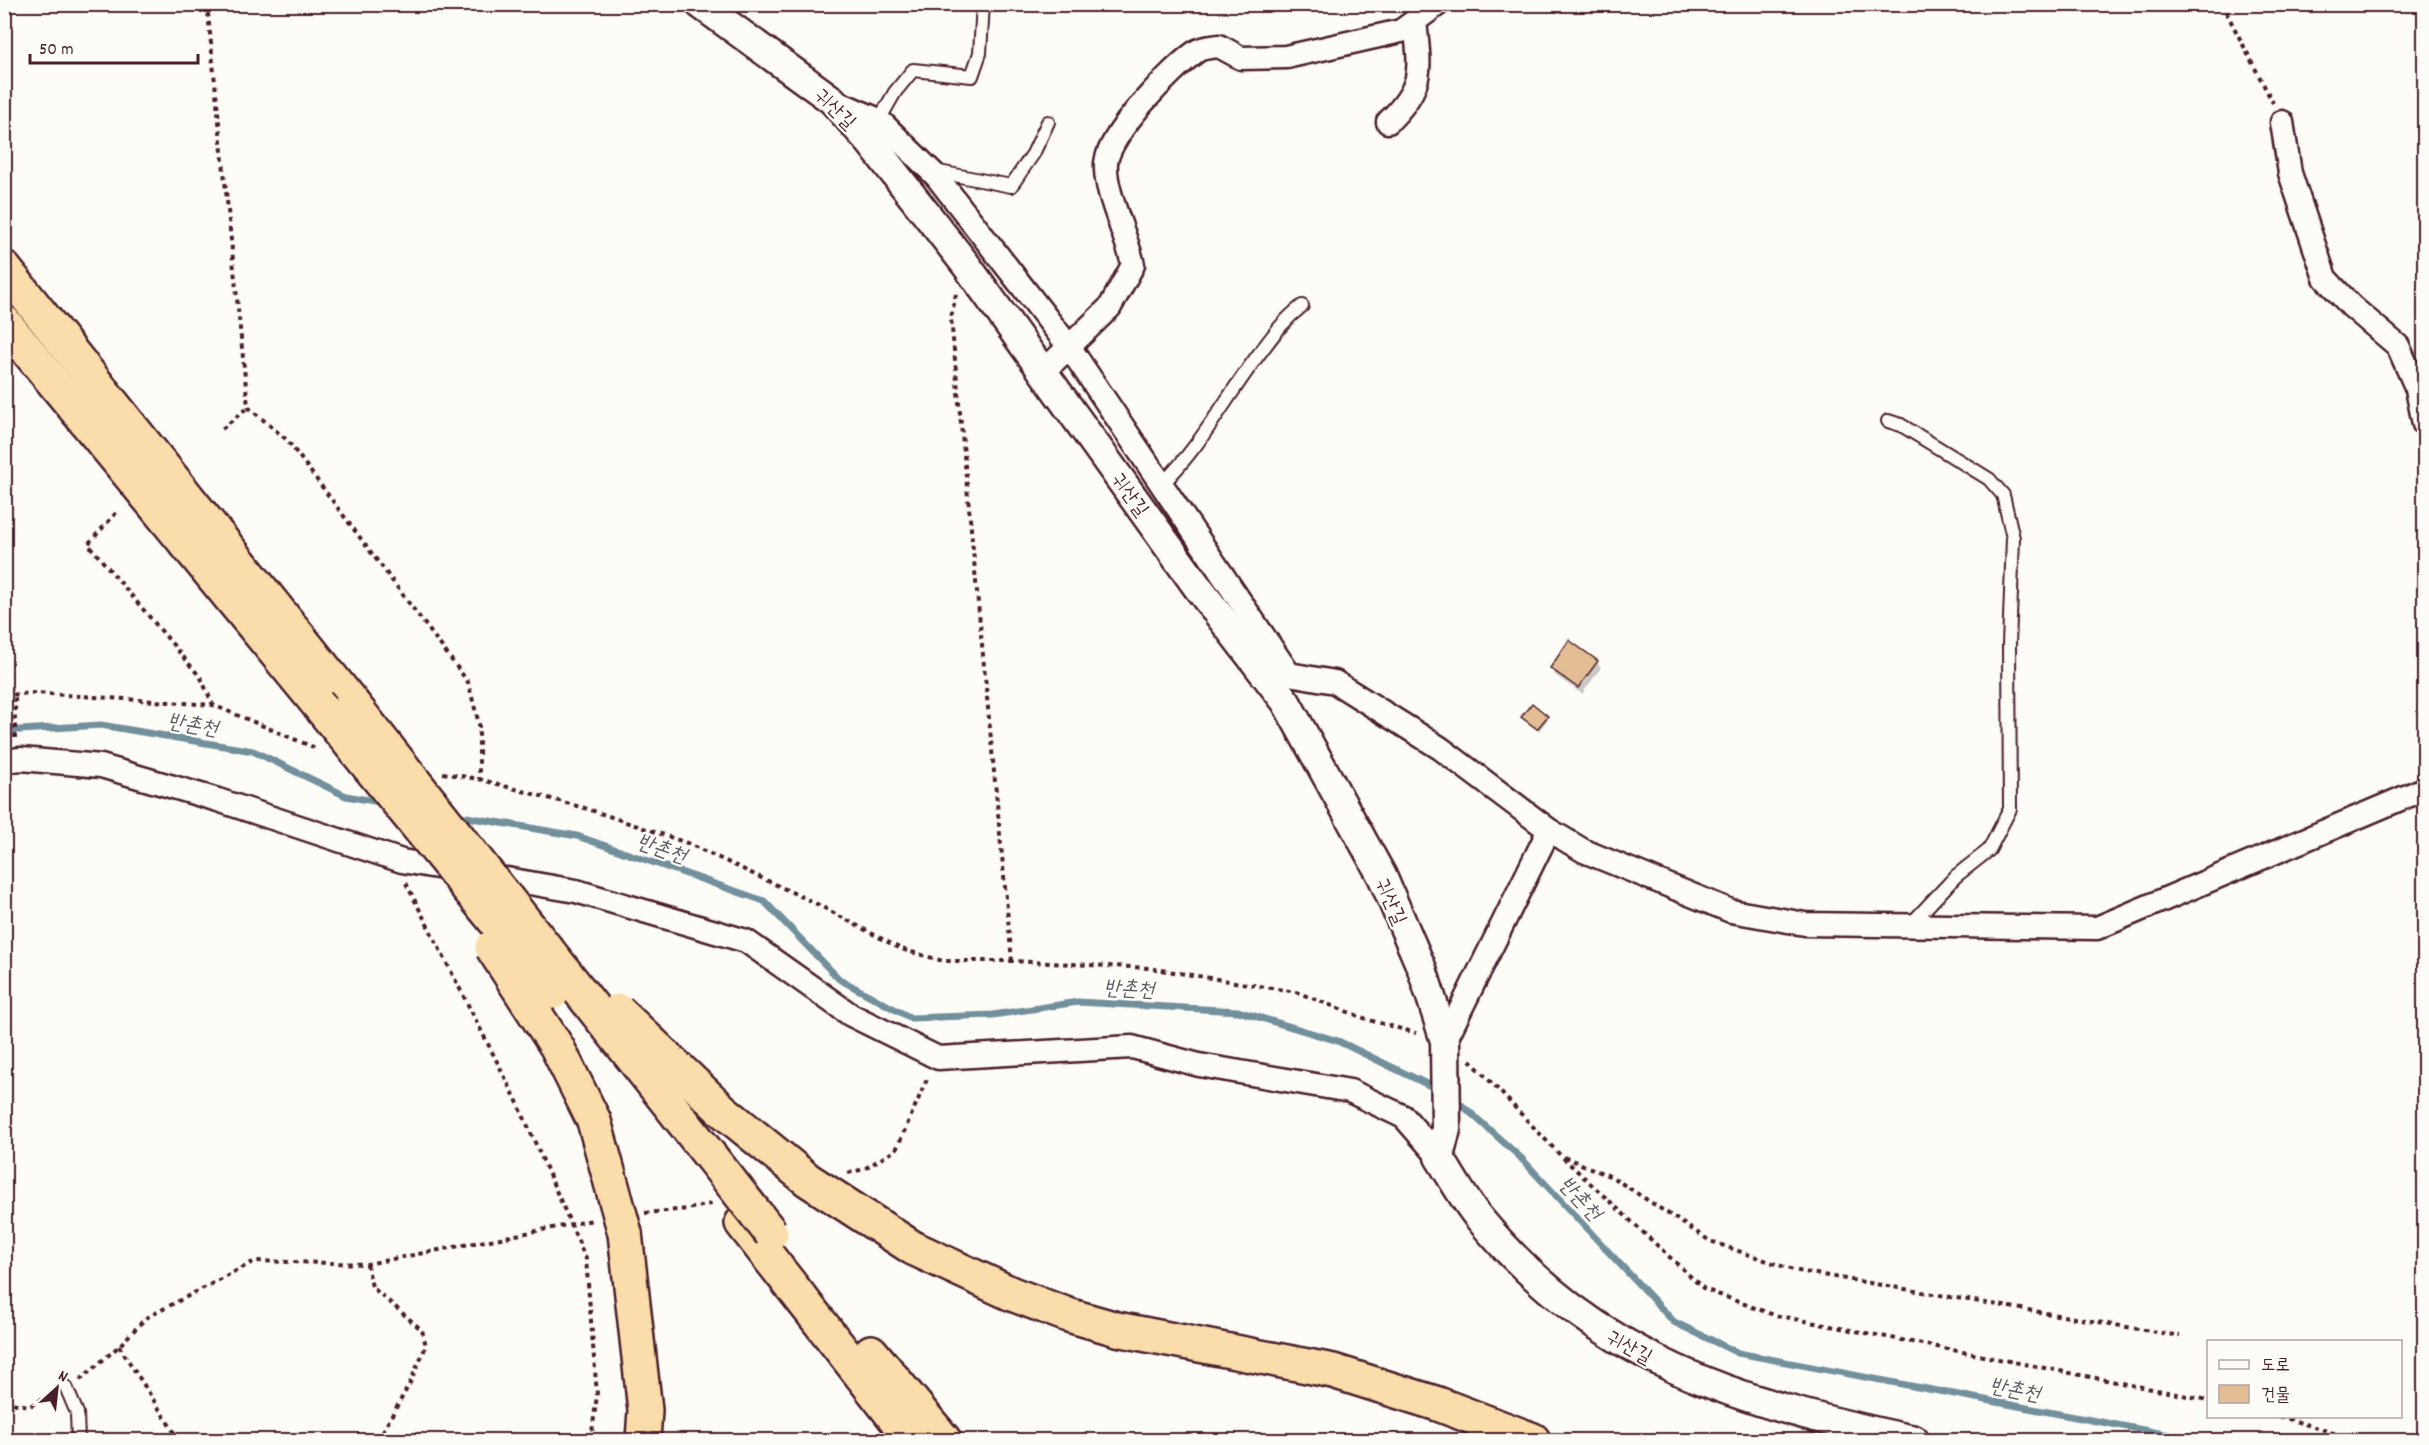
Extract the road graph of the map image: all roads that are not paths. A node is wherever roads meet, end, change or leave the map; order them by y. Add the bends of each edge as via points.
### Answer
1 (700, 4) edge
2 (983, 4) edge
3 (1438, 4) edge
4 (1415, 21) junction
5 (832, 100) junction
6 (879, 120) junction
7 (1048, 122) dead end
8 (1388, 122) dead end
9 (2282, 123) road end
10 (930, 170) junction
11 (4, 268) edge
12 (1302, 306) dead end
13 (4, 322) edge
14 (1070, 348) junction
15 (1043, 372) junction
16 (1888, 421) dead end
17 (2424, 424) edge
18 (1162, 484) junction
19 (1279, 677) junction
20 (10, 752) edge
21 (375, 774) junction
22 (2424, 789) edge
23 (1550, 830) junction
24 (1910, 925) junction
25 (533, 931) junction
26 (1445, 1052) junction
27 (1439, 1157) junction
28 (746, 1219) junction
29 (66, 1387) road end
30 (78, 1440) edge
31 (643, 1440) edge
32 (912, 1440) edge
33 (944, 1440) edge
34 (1533, 1440) edge
35 (1914, 1440) edge

1 - 5 street, 귀산길
2 - 6 lane via 980,53 972,76 913,70
3 - 4 street
4 - 8 street via 1419,80 1406,104
4 - 14 street via 1401,31 1286,57 1240,58 1219,46 1199,49 1158,87 1117,135 1106,163 1112,201 1133,265 1110,307
5 - 6 street
5 - 15 street, 귀산길 via 967,266
6 - 10 street
7 - 10 lane via 1034,154 1011,186
9 - 17 street via 2290,173 2325,278 2398,346 2417,389
10 - 14 street
11 - 25 highway, bridge
12 - 18 lane via 1287,317 1184,462
13 - 21 highway, bridge
14 - 15 street
14 - 18 street
15 - 19 street, 귀산길 via 1198,589
16 - 24 lane via 1901,425 1989,479 2003,495 2013,538 2010,809 1989,850 1956,876
18 - 19 street
19 - 23 street via 1335,682 1440,748
19 - 26 street, 귀산길 via 1286,702 1382,876 1422,969
20 - 27 street via 21,759 101,766 394,859 576,891 746,941 851,1015 938,1058 1132,1047 1199,1065 1350,1091 1404,1117
21 - 28 highway, bridge
21 - 31 highway, bridge via 557,1047 594,1121 633,1223 645,1410
22 - 24 street via 2097,928
23 - 24 street via 1584,851 1731,911 1804,924
23 - 26 street
25 - 28 highway, bridge
25 - 34 highway, bridge via 722,1110 808,1180 913,1248 1068,1316 1333,1371 1438,1404
26 - 27 street, 귀산길 via 1446,1129
27 - 35 street, 귀산길 via 1477,1216 1507,1251 1549,1291 1597,1328 1642,1355 1696,1379 1785,1409
28 - 32 highway
28 - 33 highway
29 - 30 lane via 77,1413

